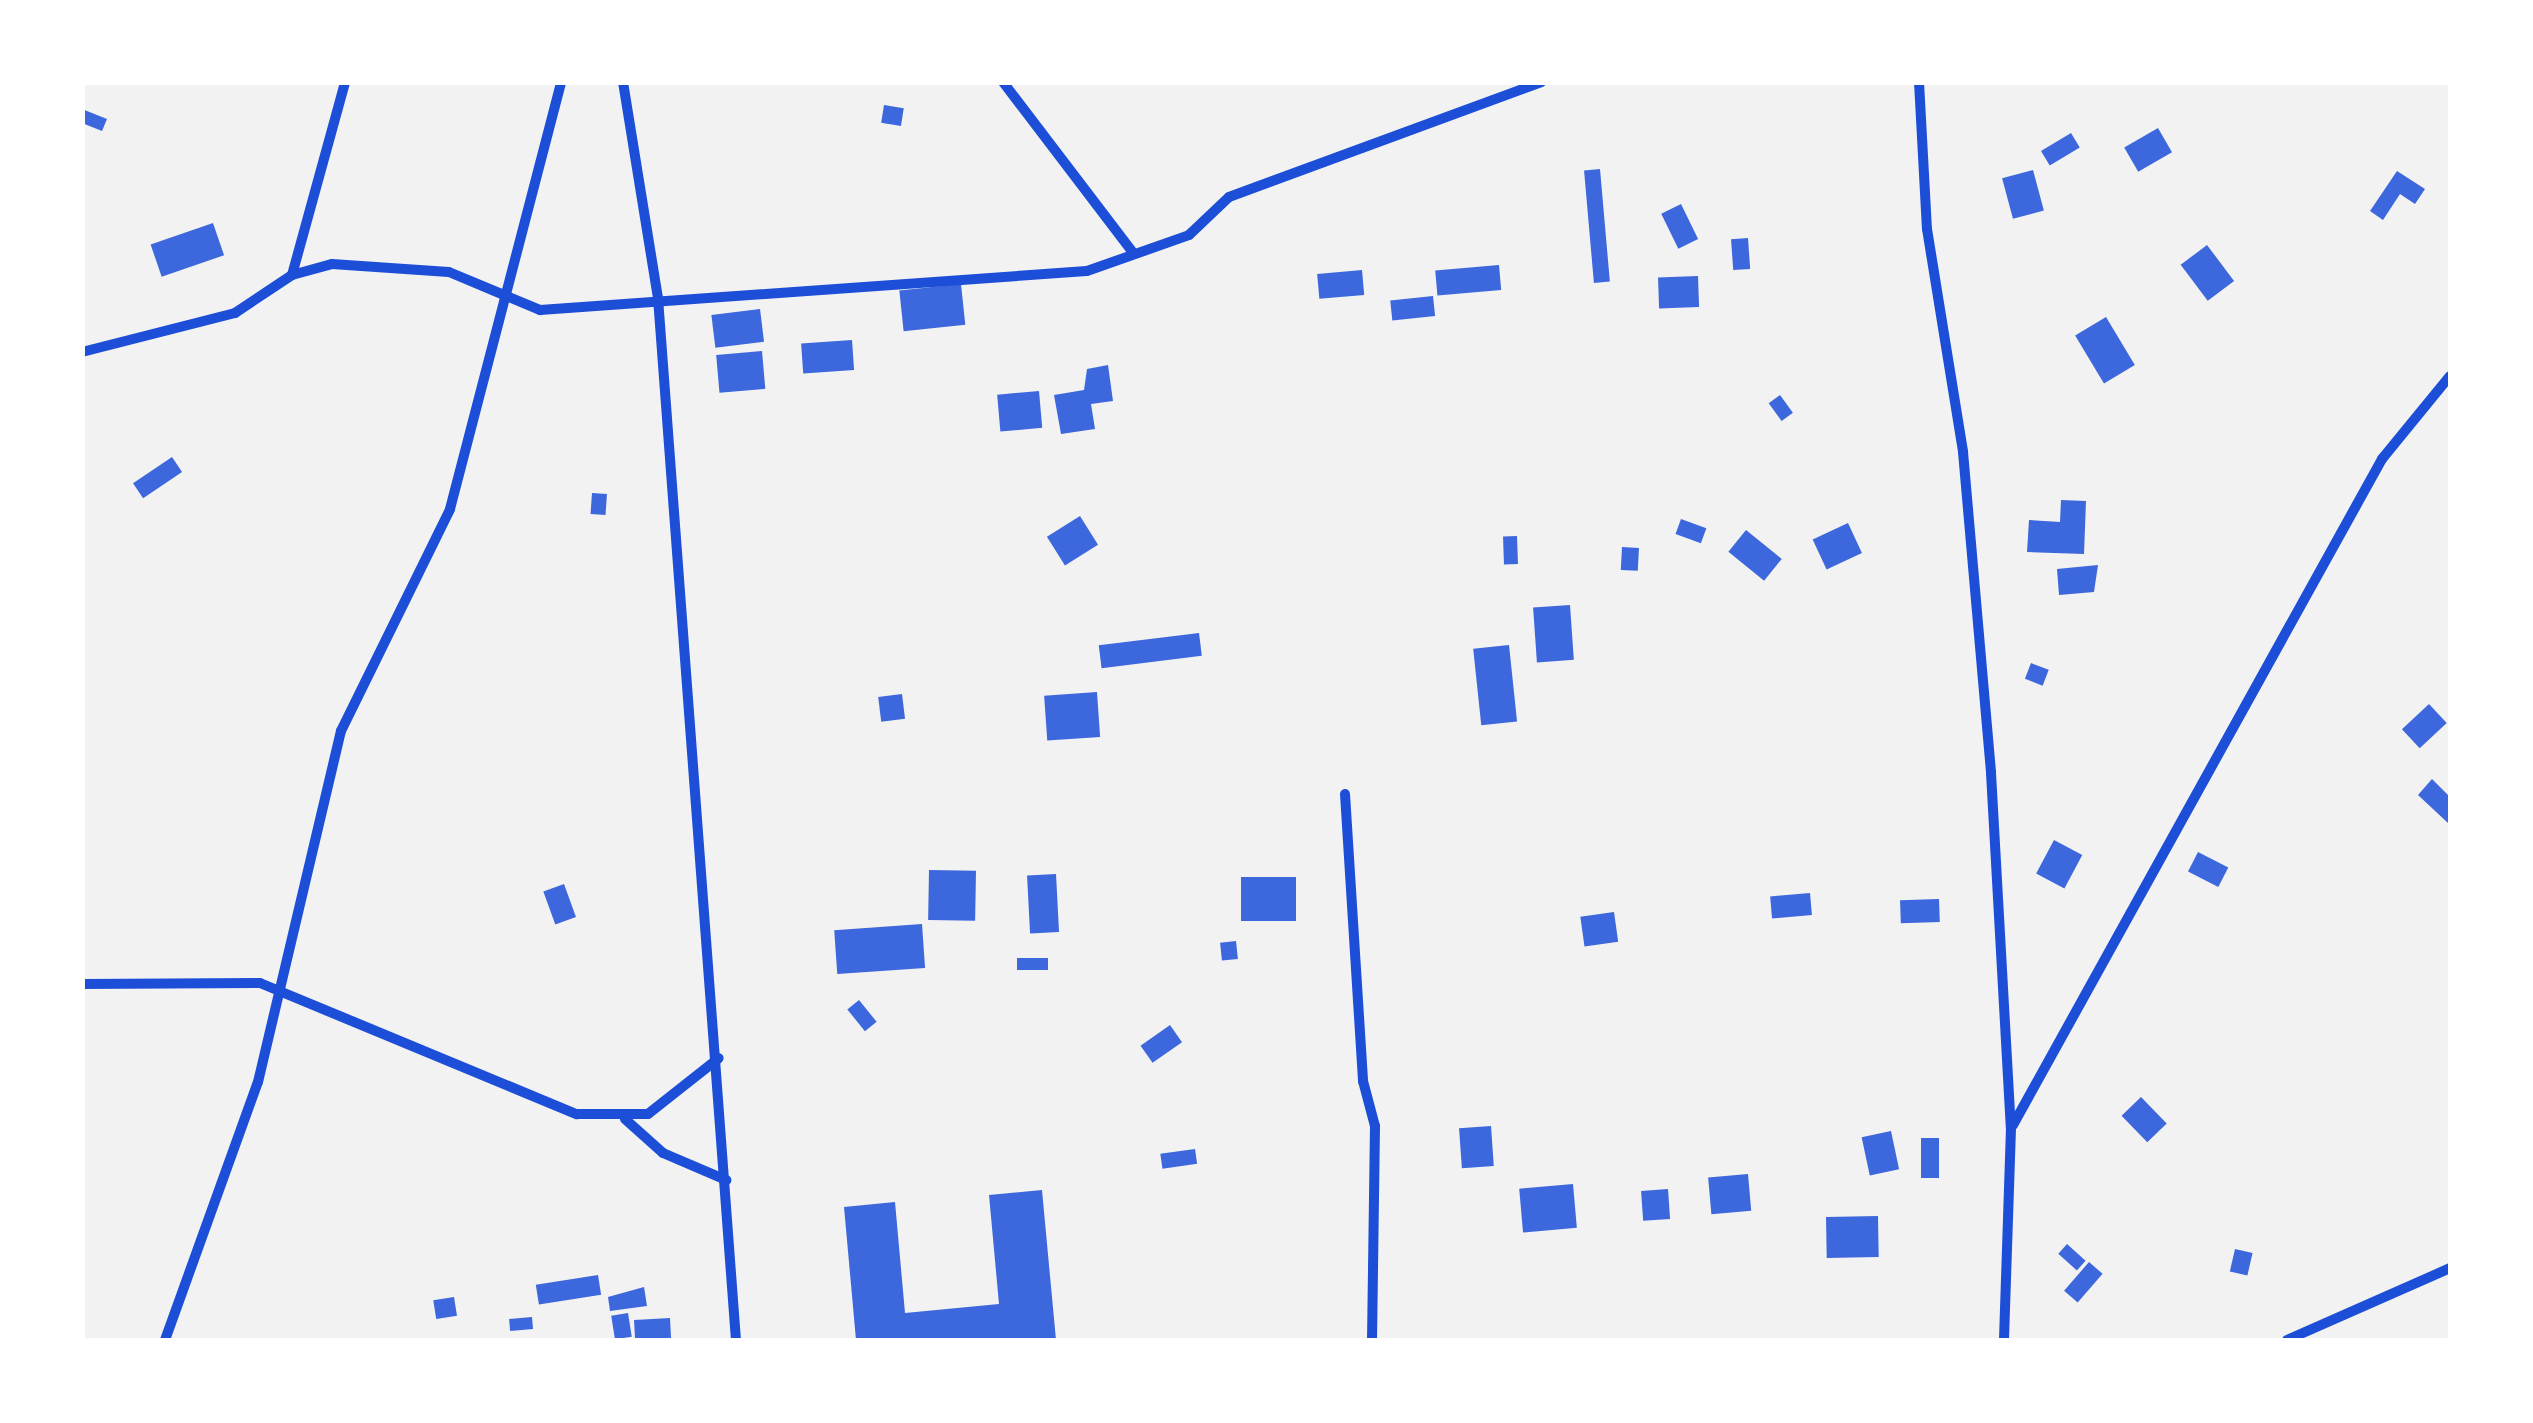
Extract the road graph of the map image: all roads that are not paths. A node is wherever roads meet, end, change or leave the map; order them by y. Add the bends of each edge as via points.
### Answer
1 (345, 82) edge
2 (561, 82) edge
3 (624, 82) edge
4 (1003, 82) edge
5 (1542, 82) edge
6 (1919, 82) edge
7 (1515, 87) edge
8 (1134, 254) junction
9 (292, 275) junction
10 (508, 296) junction
11 (658, 298) junction
12 (82, 352) edge
13 (2450, 376) edge
14 (1344, 794) dead end
15 (82, 984) edge
16 (279, 992) junction
17 (719, 1058) junction
18 (625, 1118) junction
19 (2011, 1128) junction
20 (726, 1180) junction
21 (2450, 1268) edge
22 (165, 1340) edge
23 (736, 1340) edge
24 (1372, 1340) edge
25 (2004, 1340) edge
26 (2287, 1340) edge

1 - 9 street
2 - 10 street
3 - 11 street
4 - 8 street
5 - 7 street
6 - 19 street via 1927,230 1970,528
7 - 8 street via 1229,196 1190,235
8 - 11 street via 1087,271
9 - 10 street via 332,264 429,270
9 - 12 street via 235,314
10 - 11 street via 540,310
10 - 16 street via 441,534 341,730
11 - 17 street
13 - 19 street via 2382,459
14 - 24 street via 1362,1081 1375,1126
15 - 16 street via 229,979
16 - 18 street via 552,1107
16 - 22 street via 254,1098
17 - 18 street via 662,1106
17 - 20 street
18 - 20 street via 663,1153
19 - 25 street
20 - 23 street
21 - 26 street

